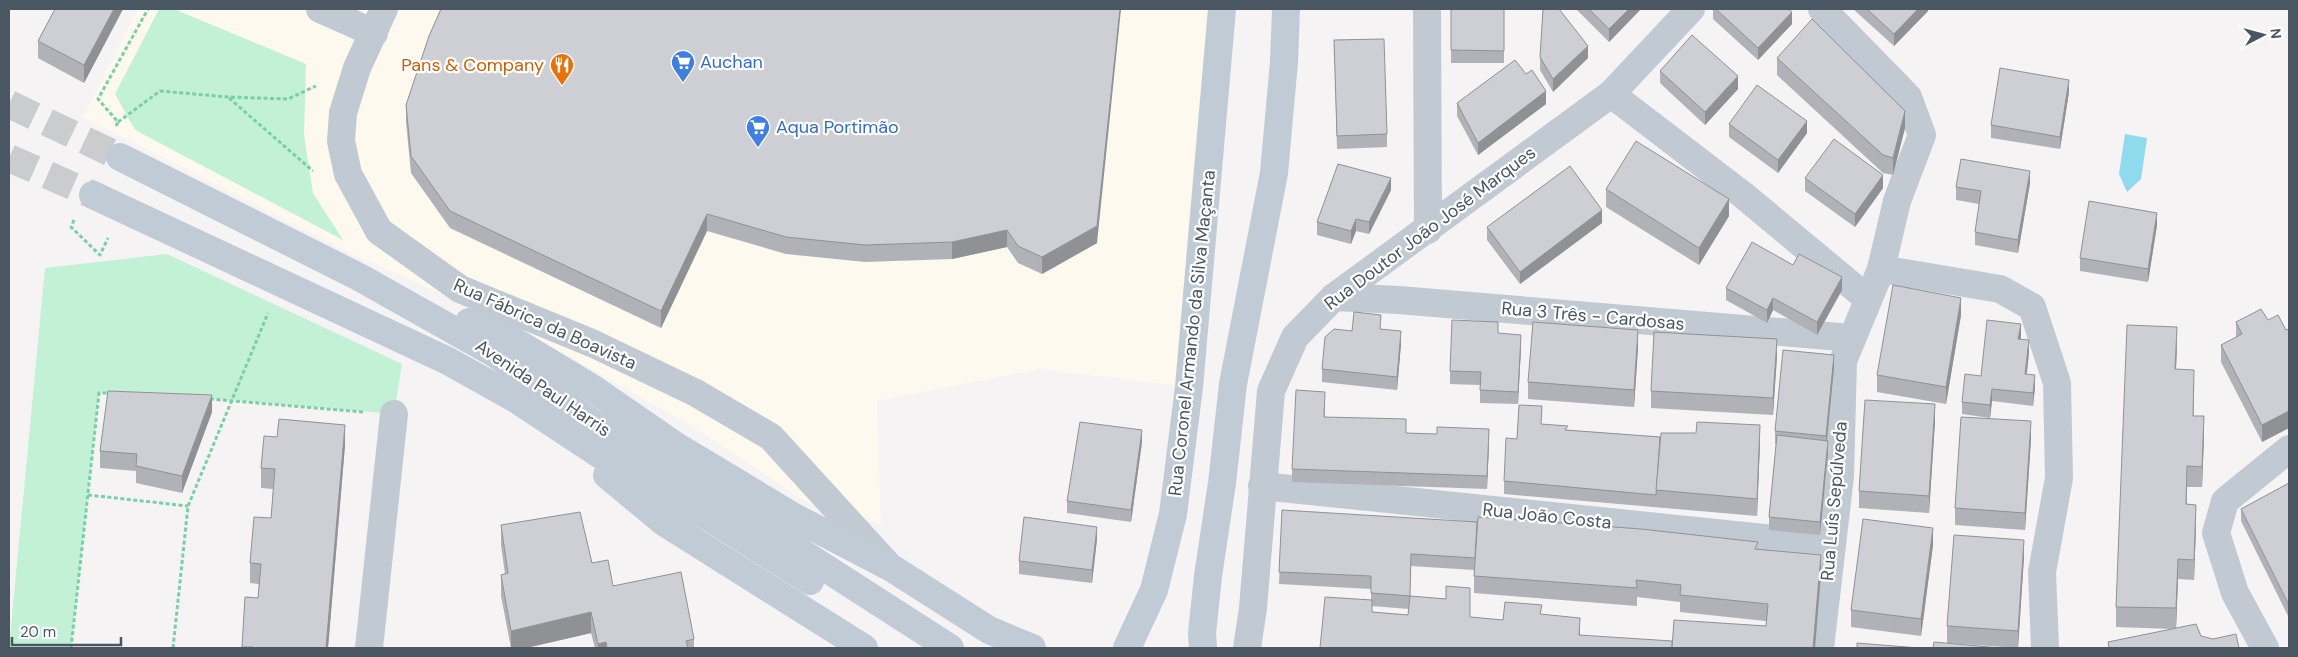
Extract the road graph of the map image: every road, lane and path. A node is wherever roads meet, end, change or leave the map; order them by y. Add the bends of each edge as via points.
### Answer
1 (148, 9) edge
2 (320, 9) edge
3 (1222, 9) edge
4 (1286, 9) edge
5 (1427, 9) edge
6 (1691, 9) edge
7 (1822, 9) edge
8 (379, 21) edge
9 (356, 68) junction
10 (1611, 94) junction
11 (228, 98) junction
12 (118, 122) junction
13 (114, 131) dead end
14 (120, 157) tunnel mouth
15 (316, 174) dead end
16 (93, 195) tunnel mouth
17 (75, 218) dead end
18 (113, 229) dead end
19 (1428, 230) junction
20 (1881, 269) junction
21 (359, 277) junction
22 (1334, 297) junction
23 (1868, 299) junction
24 (269, 312) dead end
25 (1852, 338) junction
26 (118, 394) edge
27 (204, 398) edge
28 (516, 399) junction
29 (232, 400) junction
30 (394, 414) joint
31 (2289, 449) edge
32 (1262, 486) junction
33 (88, 495) junction
34 (188, 506) junction
35 (1832, 545) junction
36 (890, 567) junction
37 (71, 648) edge
38 (173, 648) edge
39 (369, 648) edge
40 (864, 648) edge
41 (917, 648) edge
42 (950, 648) edge
43 (1032, 648) edge
44 (1127, 648) edge
45 (1203, 648) edge
46 (1247, 648) edge
47 (1820, 648) edge
48 (2046, 648) edge
49 (2266, 648) edge

1 - 12 path via 98,98
2 - 8 street
3 - 44 main road, Rua Coronel Armando da Silva Maçanta via 1174,514 1154,590
4 - 45 main road via 1274,173 1232,384 1208,576
5 - 19 street
6 - 10 street, Rua Doutor João José Marques
7 - 20 street, Rua Luís Sepúlveda via 1908,97 1922,135 1897,201
8 - 9 street, Rua Fábrica da Boavista
9 - 11 path via 288,99
9 - 36 street, Rua Fábrica da Boavista via 342,113 341,141 348,174 378,231 460,289 594,344 696,393 771,437
10 - 19 street, Rua Doutor João José Marques
10 - 23 street via 1743,195
11 - 12 path via 160,91
11 - 15 path
12 - 13 path
14 - 21 main road, Avenida Paul Harris
16 - 28 main road, Avenida Paul Harris via 362,319
17 - 18 path via 71,227 100,255
19 - 22 street, Rua Doutor João José Marques
20 - 23 street, Rua Luís Sepúlveda
20 - 48 street via 2000,289 2032,307 2058,383 2059,478 2042,572
21 - 36 main road via 509,338 592,388 676,446 794,517
21 - 42 main road, Avenida Paul Harris via 494,353 590,421
22 - 25 street, Rua 3 Três - Cardosas via 1408,300
22 - 32 street, Rua Doutor João José Marques via 1295,337 1271,391
23 - 25 street, Rua Luís Sepúlveda
24 - 29 path
25 - 35 street, Rua Luís Sepúlveda via 1843,361 1840,476
26 - 33 path via 99,393
27 - 29 path
28 - 40 main road via 665,523
28 - 41 main road, Avenida Paul Harris via 616,465 710,518
29 - 30 path
29 - 34 path
30 - 39 street
31 - 49 street via 2225,501 2216,533 2235,593
32 - 35 street, Rua João Costa
32 - 46 street, Rua Doutor João José Marques
33 - 34 path
33 - 37 path
34 - 38 path
35 - 47 street, Rua Luís Sepúlveda
36 - 43 main road via 990,630

